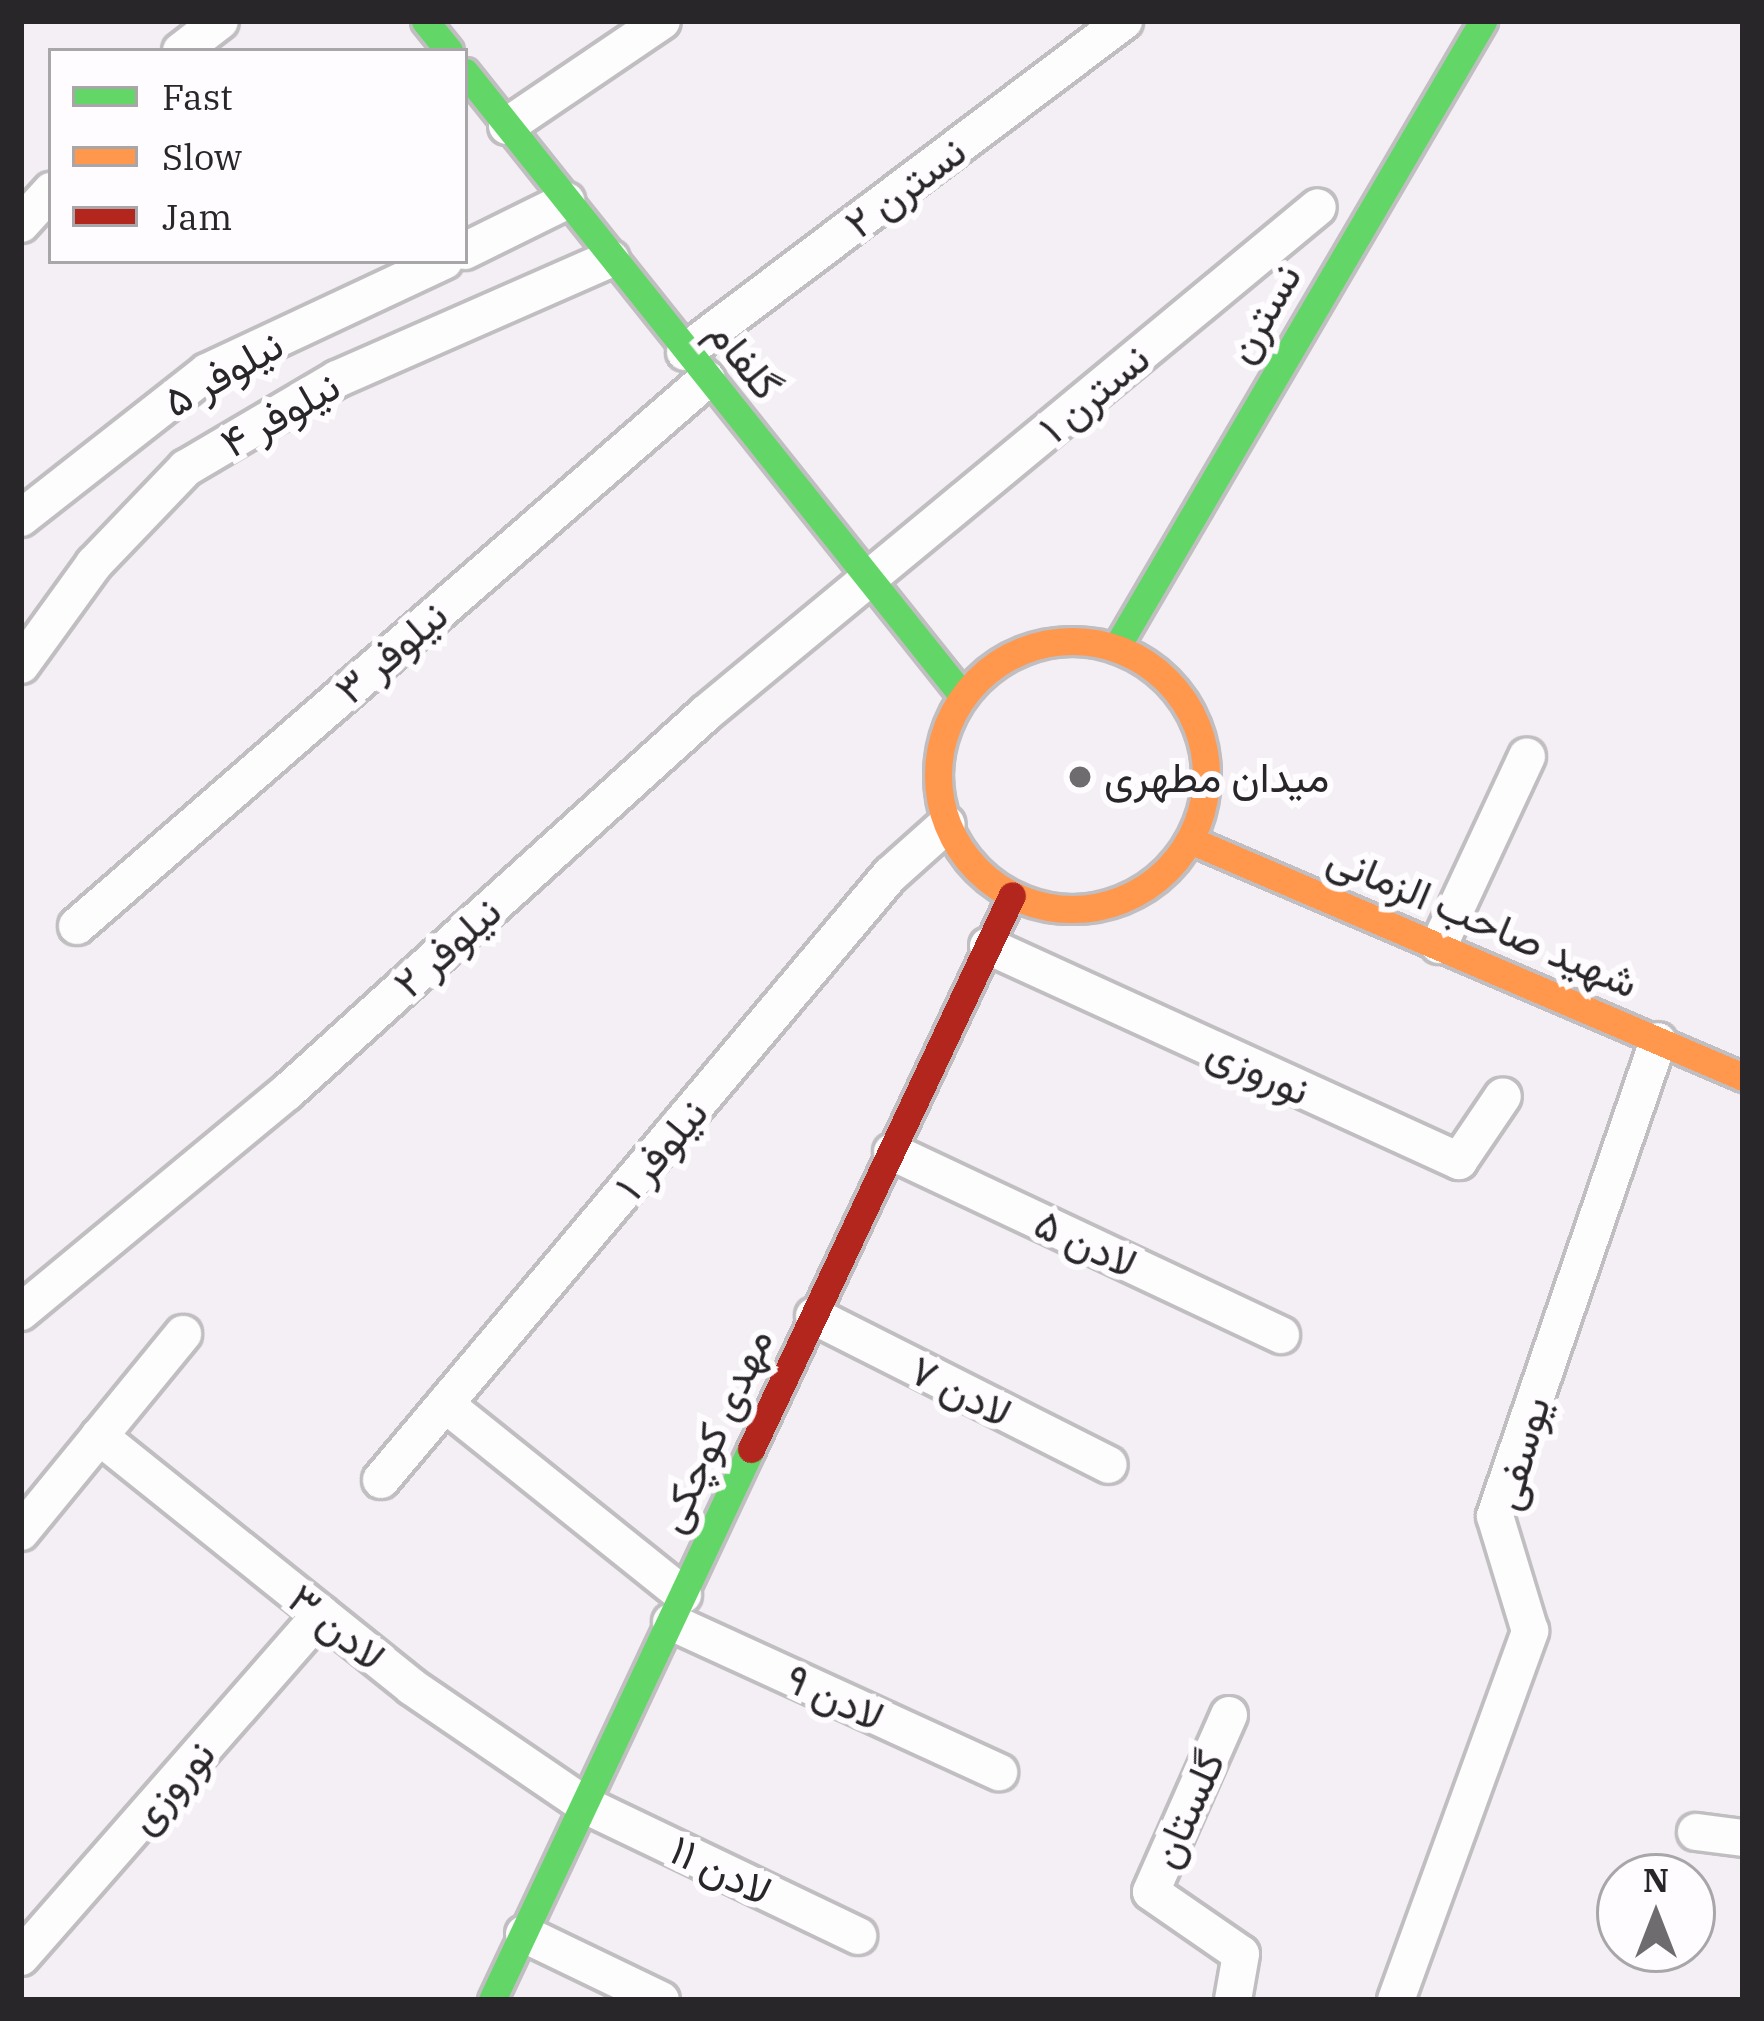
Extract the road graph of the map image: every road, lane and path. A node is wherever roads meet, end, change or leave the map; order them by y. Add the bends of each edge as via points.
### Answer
1 (220, 21) edge
2 (425, 21) edge
3 (662, 21) edge
4 (1124, 21) edge
5 (1483, 21) edge
6 (185, 48) edge
7 (447, 48) edge
8 (468, 76) edge
9 (507, 126) junction
10 (48, 194) edge
11 (566, 201) junction
12 (1318, 207) dead end
13 (21, 224) edge
14 (468, 250) edge
15 (611, 259) junction
16 (439, 264) edge
17 (696, 366) junction
18 (21, 518) edge
19 (870, 579) junction
20 (1116, 648) junction
21 (21, 665) edge
22 (963, 696) junction
23 (1526, 756) dead end
24 (947, 824) junction
25 (1190, 840) junction
26 (1012, 895) junction
27 (77, 926) dead end
28 (988, 946) junction
29 (1439, 946) junction
30 (1658, 1040) junction
31 (1743, 1077) edge
32 (1503, 1096) dead end
33 (892, 1152) junction
34 (21, 1312) edge
35 (814, 1316) junction
36 (183, 1334) dead end
37 (1281, 1335) dead end
38 (445, 1404) junction
39 (99, 1436) junction
40 (1109, 1466) dead end
41 (381, 1480) dead end
42 (21, 1532) edge
43 (677, 1608) junction
44 (321, 1614) junction
45 (1229, 1715) dead end
46 (999, 1772) dead end
47 (584, 1804) junction
48 (1696, 1832) dead end
49 (1743, 1838) edge
50 (524, 1934) junction
51 (858, 1936) dead end
52 (21, 1958) edge
53 (492, 2000) edge
54 (661, 2000) edge
55 (1233, 2000) edge
56 (1396, 2000) edge

1 - 6 street
2 - 7 street
3 - 9 street
4 - 17 street, نسترن ۲
5 - 20 street, نسترن
8 - 9 street, گلفام
9 - 11 street, گلفام
10 - 13 street
11 - 14 street
11 - 15 street, گلفام
12 - 19 street, نسترن ۱
15 - 17 street, گلفام
15 - 21 street, نیلوفر ۴ via 337,379 186,468 94,565
16 - 18 street, نیلوفر ۵ via 207,372
17 - 19 street, گلفام
17 - 27 street, نیلوفر ۳
19 - 22 street, گلفام
19 - 34 street, نیلوفر ۲ via 705,714 287,1092
20 - 22 street via 1074,641 1031,647 994,666
20 - 25 street via 1179,693 1198,728 1207,765
22 - 24 street via 943,736 938,781
23 - 29 street
24 - 26 street via 962,853
24 - 38 street, نیلوفر ۱ via 890,875
25 - 26 street via 1131,896 1092,908 1051,908
25 - 29 street, شهید صاحب الزمانی
26 - 28 street, مهدی کوچکی
28 - 32 street, نوروزی via 1459,1161
28 - 33 street, مهدی کوچکی
29 - 30 street, شهید صاحب الزمانی
30 - 31 street, شهید صاحب الزمانی
30 - 56 street, یوسفی via 1495,1516 1530,1631
33 - 35 street, مهدی کوچکی
33 - 37 street, لادن ۵
35 - 40 street, لادن ۷
35 - 43 street, مهدی کوچکی
36 - 39 street
38 - 41 street, نیلوفر ۱
38 - 43 street, لادن ۹
39 - 42 street
39 - 44 street, لادن ۳
43 - 46 street, لادن ۹
43 - 47 street, مهدی کوچکی
44 - 47 street, لادن ۳
44 - 52 street, نوروزی
45 - 55 street, گلستان via 1151,1892 1241,1954
47 - 50 street, مهدی کوچکی
47 - 51 street, لادن ۱۱
48 - 49 street
50 - 53 street, مهدی کوچکی
50 - 54 street

